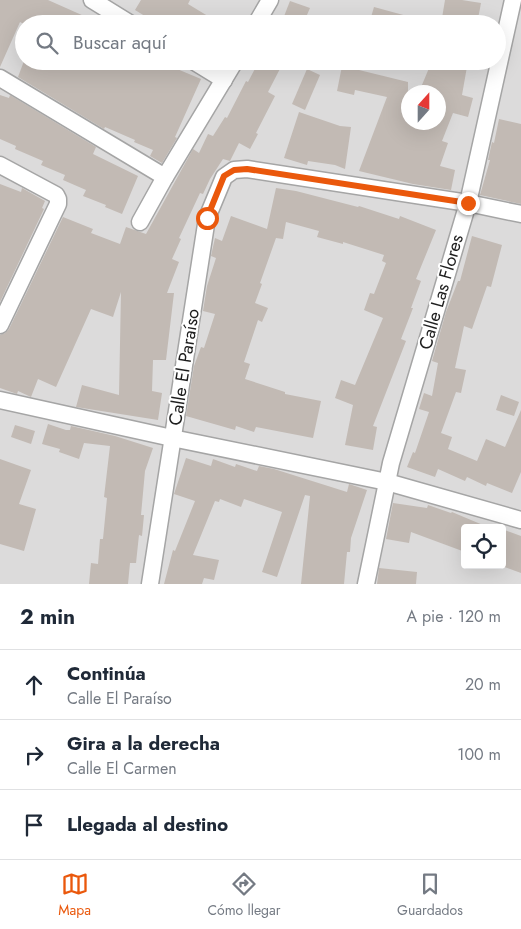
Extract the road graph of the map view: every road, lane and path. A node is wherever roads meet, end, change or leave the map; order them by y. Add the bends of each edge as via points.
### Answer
1 (92, 0) edge
2 (270, 0) edge
3 (513, 0) edge
4 (116, 15) edge
5 (261, 15) edge
6 (506, 32) edge
7 (208, 70) edge
8 (230, 70) edge
9 (497, 70) edge
10 (0, 78) edge
11 (224, 80) junction
12 (0, 165) edge
13 (165, 177) junction
14 (468, 203) junction
15 (521, 214) edge
16 (140, 222) dead end
17 (0, 325) edge
18 (0, 400) edge
19 (172, 438) junction
20 (387, 482) junction
21 (521, 520) edge
22 (150, 584) edge
23 (366, 584) edge

1 - 4 street
2 - 5 street
3 - 6 street, Calle Las Flores
7 - 11 street
8 - 11 street
9 - 14 street, Calle Las Flores
10 - 13 street
11 - 13 street
12 - 17 street via 58,199
13 - 16 street
14 - 15 street
14 - 19 street, Calle El Paraíso via 247,169 234,170 224,176 207,218
14 - 20 street, Calle Las Flores
18 - 19 street
19 - 20 street
19 - 22 street, Calle El Paraíso
20 - 21 street
20 - 23 street, Calle Las Flores

